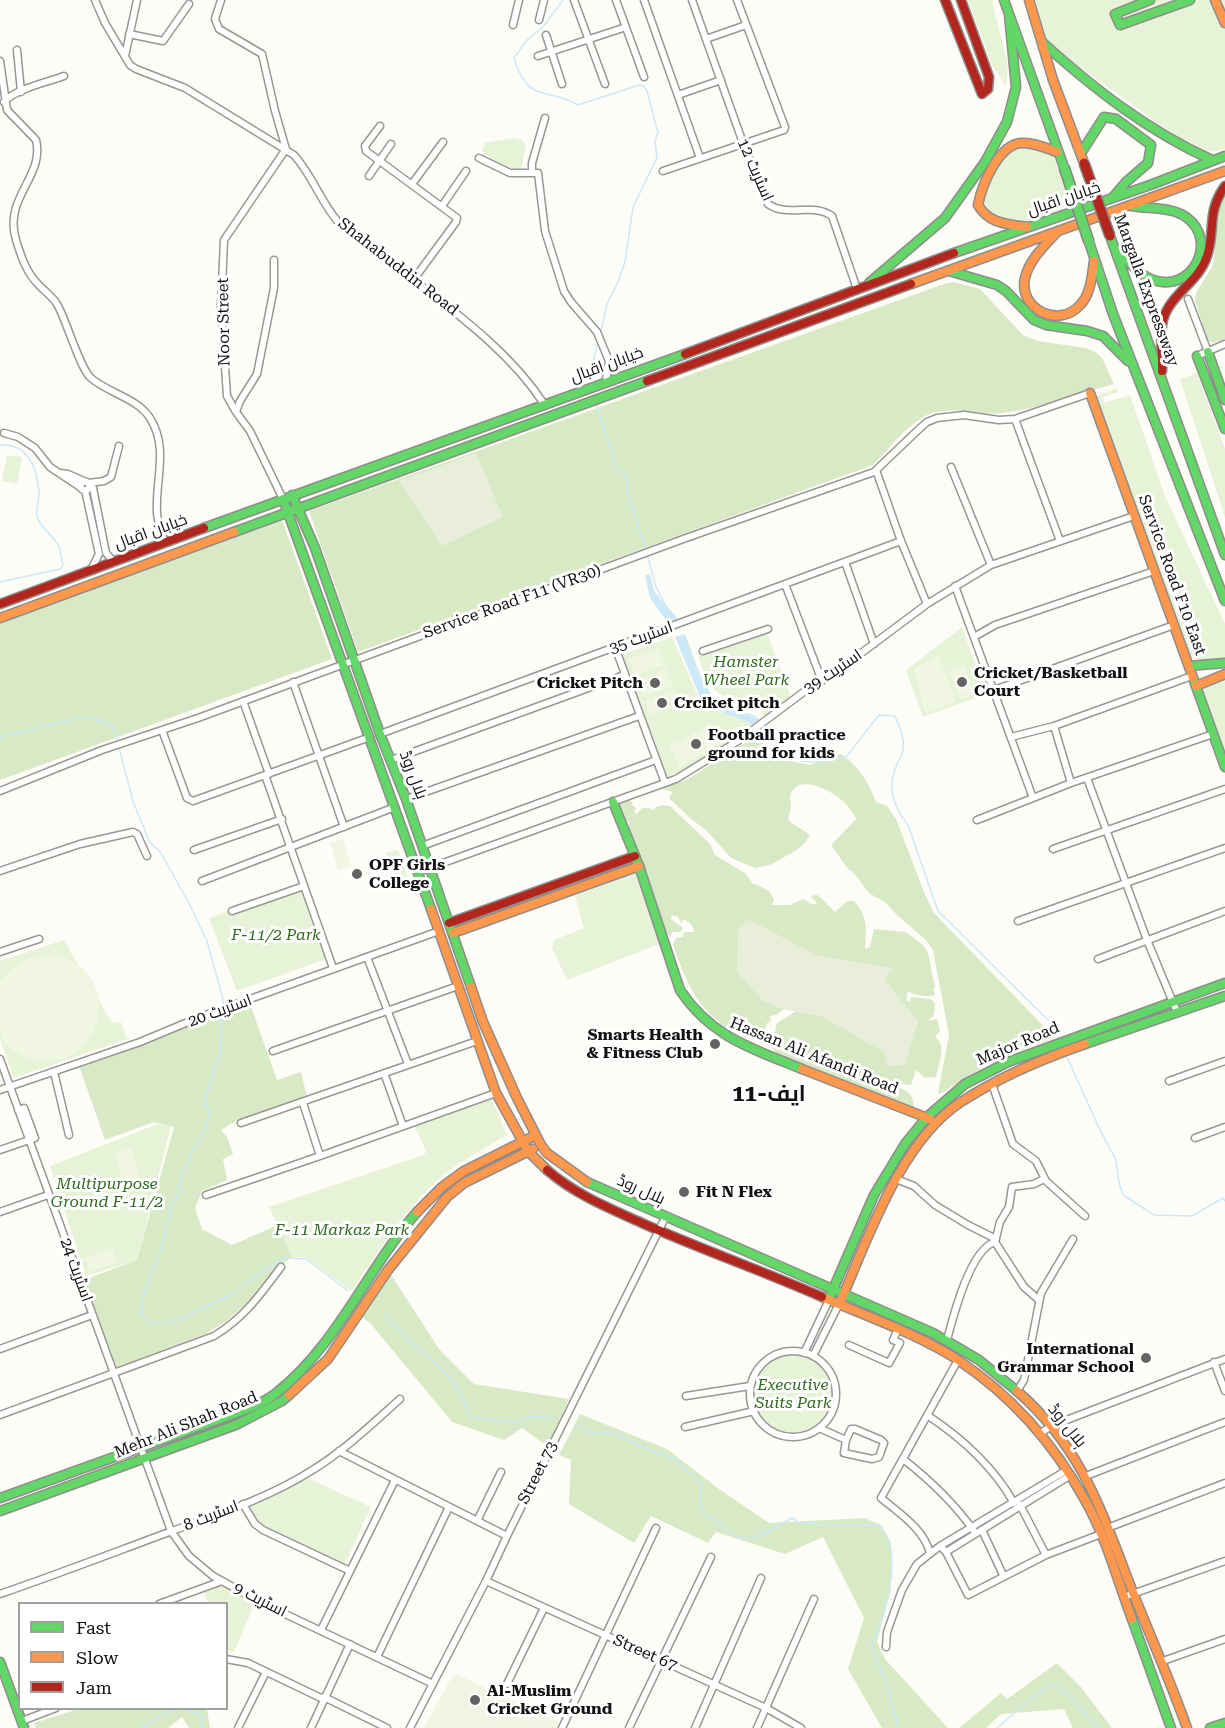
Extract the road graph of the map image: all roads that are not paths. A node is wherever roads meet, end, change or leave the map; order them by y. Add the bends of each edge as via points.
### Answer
1 (94, 0) edge
2 (137, 0) edge
3 (221, 0) edge
4 (519, 0) edge
5 (544, 0) edge
6 (574, 0) edge
7 (616, 0) edge
8 (644, 0) edge
9 (692, 0) edge
10 (737, 0) edge
11 (945, 0) edge
12 (961, 0) edge
13 (1004, 0) edge
14 (1029, 0) edge
15 (1150, 0) edge
16 (1190, 0) edge
17 (1215, 0) edge
18 (189, 4) dead end
19 (1009, 14) junction
20 (539, 20) dead end
21 (1225, 22) edge
22 (513, 25) dead end
23 (746, 25) junction
24 (626, 27) junction
25 (129, 34) junction
26 (546, 35) dead end
27 (706, 39) junction
28 (588, 40) junction
29 (1042, 42) junction
30 (17, 50) dead end
31 (551, 52) junction
32 (538, 56) dead end
33 (124, 57) junction
34 (0, 61) edge
35 (64, 76) dead end
36 (645, 77) dead end
37 (721, 80) junction
38 (562, 84) dead end
39 (605, 84) dead end
40 (21, 92) junction
41 (678, 94) junction
42 (4, 102) junction
43 (7, 110) junction
44 (0, 115) edge
45 (545, 118) dead end
46 (380, 126) dead end
47 (443, 142) dead end
48 (743, 143) junction
49 (391, 144) dead end
50 (286, 149) junction
51 (1057, 152) junction
52 (1081, 153) junction
53 (1225, 156) edge
54 (479, 158) dead end
55 (700, 158) junction
56 (1212, 160) junction
57 (379, 162) junction
58 (466, 171) dead end
59 (663, 171) dead end
60 (1225, 171) edge
61 (532, 173) junction
62 (369, 176) dead end
63 (412, 184) junction
64 (1225, 186) edge
65 (1112, 198) junction
66 (442, 206) junction
67 (1129, 206) junction
68 (1029, 227) junction
69 (1057, 232) junction
70 (1114, 247) junction
71 (1094, 258) junction
72 (274, 260) dead end
73 (949, 271) junction
74 (414, 279) junction
75 (861, 288) junction
76 (1188, 299) dead end
77 (798, 311) junction
78 (803, 324) junction
79 (1222, 345) edge
80 (1208, 352) junction
81 (1197, 356) joint
82 (1134, 368) junction
83 (1162, 378) junction
84 (606, 381) junction
85 (1090, 393) joint
86 (1225, 400) edge
87 (544, 404) junction
88 (236, 412) junction
89 (550, 417) junction
90 (1015, 419) junction
91 (1225, 429) edge
92 (4, 433) dead end
93 (119, 446) dead end
94 (951, 467) dead end
95 (876, 470) junction
96 (354, 473) junction
97 (86, 486) junction
98 (359, 486) junction
99 (287, 497) junction
100 (299, 508) junction
101 (289, 512) junction
102 (1134, 516) junction
103 (1060, 541) junction
104 (901, 542) junction
105 (165, 543) junction
106 (170, 555) junction
107 (1225, 555) edge
108 (114, 562) junction
109 (845, 562) junction
110 (991, 565) junction
111 (91, 570) junction
112 (1154, 572) junction
113 (65, 580) junction
114 (785, 584) junction
115 (955, 586) junction
116 (70, 592) junction
117 (1225, 601) edge
118 (4, 602) edge
119 (927, 604) junction
120 (0, 618) edge
121 (1174, 625) junction
122 (768, 628) dead end
123 (974, 637) junction
124 (874, 644) junction
125 (615, 647) junction
126 (703, 651) dead end
127 (355, 660) junction
128 (1225, 663) edge
129 (344, 664) junction
130 (1191, 671) junction
131 (1225, 674) edge
132 (624, 675) junction
133 (822, 681) junction
134 (293, 682) junction
135 (1196, 686) junction
136 (994, 690) junction
137 (243, 701) junction
138 (639, 716) junction
139 (1054, 726) junction
140 (162, 730) junction
141 (380, 734) junction
142 (1213, 734) junction
143 (370, 737) junction
144 (1011, 737) junction
145 (319, 756) junction
146 (391, 760) junction
147 (656, 760) junction
148 (1225, 767) edge
149 (267, 775) junction
150 (1086, 778) junction
151 (665, 783) junction
152 (1071, 783) junction
153 (1225, 789) edge
154 (0, 791) edge
155 (1034, 798) junction
156 (406, 800) junction
157 (614, 802) junction
158 (395, 807) junction
159 (282, 819) junction
160 (977, 820) dead end
161 (344, 827) junction
162 (1106, 830) junction
163 (291, 846) junction
164 (422, 846) junction
165 (1225, 848) edge
166 (1053, 849) dead end
167 (194, 850) dead end
168 (147, 856) dead end
169 (635, 856) junction
170 (639, 866) junction
171 (430, 868) junction
172 (0, 871) edge
173 (418, 872) junction
174 (202, 880) dead end
175 (1126, 883) junction
176 (304, 886) junction
177 (232, 911) dead end
178 (1225, 911) edge
179 (1018, 921) dead end
180 (449, 923) junction
181 (439, 930) junction
182 (453, 933) junction
183 (39, 939) dead end
184 (1147, 940) junction
185 (0, 952) edge
186 (367, 957) junction
187 (1098, 959) dead end
188 (333, 968) junction
189 (1225, 983) edge
190 (458, 986) junction
191 (1225, 996) edge
192 (1173, 1002) junction
193 (387, 1012) junction
194 (1177, 1012) junction
195 (477, 1041) junction
196 (273, 1051) dead end
197 (1034, 1057) junction
198 (0, 1059) edge
199 (1225, 1061) edge
200 (408, 1064) junction
201 (54, 1072) junction
202 (384, 1073) junction
203 (1169, 1082) dead end
204 (992, 1084) junction
205 (10, 1087) junction
206 (0, 1090) edge
207 (496, 1093) junction
208 (303, 1102) junction
209 (927, 1117) junction
210 (241, 1123) dead end
211 (936, 1123) junction
212 (403, 1126) junction
213 (1225, 1127) edge
214 (69, 1135) dead end
215 (536, 1135) junction
216 (1195, 1138) dead end
217 (29, 1140) junction
218 (541, 1145) junction
219 (526, 1147) junction
220 (0, 1150) edge
221 (320, 1156) junction
222 (896, 1179) junction
223 (1044, 1179) junction
224 (48, 1195) junction
225 (206, 1195) dead end
226 (0, 1212) edge
227 (1085, 1216) dead end
228 (665, 1218) junction
229 (660, 1231) junction
230 (1073, 1239) dead end
231 (995, 1241) junction
232 (281, 1267) dead end
233 (832, 1288) junction
234 (844, 1293) junction
235 (1039, 1300) junction
236 (834, 1302) junction
237 (92, 1315) junction
238 (898, 1329) junction
239 (946, 1340) junction
240 (849, 1345) dead end
241 (0, 1349) edge
242 (804, 1353) junction
243 (813, 1356) junction
244 (1225, 1359) edge
245 (958, 1360) junction
246 (1214, 1362) junction
247 (114, 1373) junction
248 (750, 1386) junction
249 (1017, 1391) junction
250 (1225, 1391) edge
251 (686, 1396) dead end
252 (400, 1400) dead end
253 (753, 1411) junction
254 (0, 1415) edge
255 (927, 1415) junction
256 (1225, 1422) edge
257 (1051, 1426) junction
258 (685, 1427) dead end
259 (819, 1428) junction
260 (1041, 1433) junction
261 (846, 1440) junction
262 (141, 1447) junction
263 (339, 1451) junction
264 (145, 1459) junction
265 (903, 1459) junction
266 (501, 1472) dead end
267 (1069, 1473) junction
268 (1086, 1476) junction
269 (395, 1480) junction
270 (1225, 1483) edge
271 (0, 1498) edge
272 (1017, 1503) junction
273 (243, 1504) junction
274 (449, 1507) junction
275 (0, 1511) edge
276 (477, 1521) junction
277 (1110, 1527) junction
278 (656, 1528) dead end
279 (982, 1530) junction
280 (171, 1531) junction
281 (973, 1531) junction
282 (1101, 1534) junction
283 (507, 1536) junction
284 (943, 1549) junction
285 (930, 1553) junction
286 (1046, 1555) junction
287 (711, 1557) dead end
288 (1225, 1561) edge
289 (350, 1571) junction
290 (1004, 1577) junction
291 (761, 1578) dead end
292 (222, 1581) junction
293 (486, 1581) junction
294 (0, 1594) edge
295 (1134, 1594) junction
296 (1124, 1597) junction
297 (814, 1599) dead end
298 (164, 1602) edge
299 (544, 1608) junction
300 (321, 1630) junction
301 (606, 1636) junction
302 (1225, 1639) edge
303 (351, 1644) junction
304 (886, 1647) dead end
305 (377, 1657) junction
306 (228, 1659) edge
307 (662, 1661) junction
308 (1162, 1661) junction
309 (0, 1662) edge
310 (266, 1672) junction
311 (433, 1684) junction
312 (507, 1684) dead end
313 (715, 1684) junction
314 (324, 1698) junction
315 (766, 1708) junction
316 (52, 1710) edge
317 (1225, 1722) edge
318 (23, 1725) edge
319 (238, 1728) edge
320 (311, 1728) edge
321 (387, 1728) edge
322 (410, 1728) edge
323 (562, 1728) edge
324 (629, 1728) edge
325 (695, 1728) edge
326 (757, 1728) edge
327 (801, 1728) edge
328 (1171, 1728) edge
329 (1187, 1728) edge
330 (1210, 1728) edge

1 - 33 street, Shahabuddin Road
2 - 25 street
3 - 50 street via 215,19 219,29 262,54
4 - 22 street
5 - 20 street
6 - 28 street
7 - 24 street
8 - 41 street
9 - 27 street, اسٹریٹ 12
10 - 23 street
11 - 12 street via 982,94 988,89 989,77
13 - 19 street
14 - 29 street, Margalla Expressway
15 - 16 street via 1115,14 1120,25
17 - 21 street
18 - 25 street via 163,41
19 - 51 street
19 - 75 street via 1016,87 1007,122 985,162 945,218
23 - 27 street
23 - 48 street via 785,125 784,130
24 - 28 street
24 - 36 street
25 - 33 street
26 - 31 street
27 - 37 street, اسٹریٹ 12
28 - 31 street
28 - 39 street
29 - 52 street, Margalla Expressway
29 - 56 street via 1098,91 1168,139
30 - 40 street
31 - 32 street
31 - 38 street
33 - 50 street, Shahabuddin Road via 136,69 185,88
34 - 42 street
35 - 40 street
37 - 41 street
37 - 48 street, اسٹریٹ 12
40 - 42 street
41 - 55 street
42 - 43 street
43 - 44 street
43 - 105 street via 38,147 32,173 12,219 21,256 29,273 57,304 88,375 151,419 162,460 157,513
45 - 61 street
46 - 57 street via 365,149
47 - 63 street
48 - 55 street
48 - 75 street, اسٹریٹ 12 via 768,204 780,210 819,209 832,216
49 - 57 street
50 - 74 street, Shahabuddin Road via 303,165 332,216
50 - 88 street, Noor Street via 224,240 221,307 226,389
51 - 68 street via 1015,143 1006,149 979,193 978,204 988,218
51 - 71 street, bridge
52 - 65 street via 1104,117 1116,119 1151,145 1150,162
52 - 70 street, Margalla Expressway, bridge
53 - 56 street, خیابان اقبال
54 - 61 street via 510,173
55 - 59 street
56 - 65 street, خیابان اقبال
57 - 62 street
57 - 63 street
58 - 66 street
60 - 67 street, خیابان اقبال
61 - 84 street via 538,172 545,231 564,291 597,332 609,361
63 - 66 street
64 - 83 street via 1212,207 1205,264 1163,319
65 - 68 street, خیابان اقبال
66 - 74 street via 457,218 456,222
67 - 69 street, خیابان اقبال
67 - 70 street via 1173,212 1192,222 1201,241 1198,260 1188,275 1169,283 1144,274
68 - 75 street, خیابان اقبال
69 - 71 street via 1028,268 1024,280 1030,305 1039,313 1059,318 1073,313 1089,289
69 - 73 street, خیابان اقبال
70 - 83 street, Margalla Expressway
71 - 82 street
72 - 88 street via 274,288 257,374
73 - 78 street, خیابان اقبال
73 - 82 street via 997,285 1034,320 1102,336
74 - 87 street, Shahabuddin Road via 489,343
75 - 77 street, خیابان اقبال
76 - 80 street
77 - 78 street
77 - 84 street, خیابان اقبال
78 - 89 street, خیابان اقبال
79 - 80 street
80 - 81 street
80 - 86 street
81 - 91 street
82 - 117 street
83 - 107 street, Margalla Expressway
84 - 87 street, خیابان اقبال
85 - 90 street
85 - 102 street, Service Road F10 East
87 - 89 street
87 - 96 street, خیابان اقبال
88 - 99 street, Noor Street
89 - 98 street, خیابان اقبال
90 - 95 street, Service Road F11 (VR30) via 937,418 927,422
90 - 103 street
92 - 97 street via 18,437 49,466
93 - 97 street via 111,477
94 - 110 street
95 - 104 street
95 - 127 street, Service Road F11 (VR30)
96 - 98 street
96 - 99 street, خیابان اقبال
97 - 108 street via 93,488 106,553
97 - 111 street via 99,554
98 - 100 street, خیابان اقبال
99 - 100 street, ہلال روڈ
99 - 101 street, ہلال روڈ
99 - 105 street, خیابان اقبال
100 - 101 street, خیابان اقبال
100 - 127 street, ہلال روڈ
101 - 106 street, خیابان اقبال
101 - 129 street, ہلال روڈ
102 - 103 street, اسٹریٹ 39
102 - 112 street, Service Road F10 East
103 - 110 street, اسٹریٹ 39
104 - 109 street, اسٹریٹ 35
104 - 119 street
105 - 106 street
105 - 108 street, خیابان اقبال
106 - 116 street, خیابان اقبال
108 - 111 street, خیابان اقبال
109 - 114 street, اسٹریٹ 35
109 - 124 street
110 - 115 street, اسٹریٹ 39
111 - 113 street, خیابان اقبال
112 - 121 street, Service Road F10 East
112 - 123 street via 995,625
113 - 116 street
113 - 118 street, خیابان اقبال
114 - 125 street, اسٹریٹ 35
114 - 133 street
115 - 119 street, اسٹریٹ 39
115 - 123 street
116 - 120 street, خیابان اقبال
119 - 124 street, اسٹریٹ 39
121 - 130 street, Service Road F10 East
121 - 136 street
122 - 126 street
123 - 136 street
124 - 133 street, اسٹریٹ 39
125 - 132 street
125 - 141 street, اسٹریٹ 35
127 - 129 street, Service Road F11 (VR30)
127 - 141 street, ہلال روڈ
128 - 130 street via 1194,665
129 - 134 street, Service Road F11 (VR30)
129 - 143 street, ہلال روڈ
130 - 135 street, Service Road F10 East
130 - 139 street
131 - 135 street
132 - 138 street
132 - 146 street
133 - 151 street, اسٹریٹ 39 via 738,741
134 - 137 street, Service Road F11 (VR30)
134 - 145 street
135 - 142 street, Service Road F10 East
136 - 144 street
137 - 140 street, Service Road F11 (VR30)
137 - 149 street
138 - 147 street
138 - 156 street
139 - 144 street
139 - 152 street
140 - 149 street via 187,798 195,800
140 - 154 street, Service Road F11 (VR30)
141 - 146 street, ہلال روڈ
142 - 148 street, Service Road F10 East
142 - 150 street
143 - 145 street
143 - 158 street, ہلال روڈ
144 - 155 street
145 - 149 street
145 - 161 street
146 - 156 street, ہلال روڈ
147 - 151 street
147 - 164 street
149 - 159 street
150 - 152 street
150 - 162 street
151 - 157 street, اسٹریٹ 39
152 - 155 street
153 - 162 street
155 - 160 street
156 - 164 street, ہلال روڈ
157 - 169 street, Hassan Ali Afandi Road
157 - 171 street, اسٹریٹ 39
158 - 161 street
158 - 173 street, ہلال روڈ
159 - 163 street
159 - 167 street
161 - 163 street
162 - 166 street
162 - 175 street
163 - 174 street
163 - 176 street
164 - 171 street, ہلال روڈ
165 - 175 street
168 - 172 street via 135,832 80,844
169 - 170 street, Hassan Ali Afandi Road
169 - 180 street
170 - 182 street
170 - 209 street, Hassan Ali Afandi Road via 680,990 704,1022 747,1047
171 - 173 street, اسٹریٹ 39
171 - 180 street, ہلال روڈ
173 - 181 street, ہلال روڈ
175 - 179 street
175 - 184 street
176 - 177 street
176 - 188 street
178 - 184 street
180 - 182 street, ہلال روڈ
181 - 186 street, اسٹریٹ 20
181 - 190 street, ہلال روڈ
182 - 215 street, ہلال روڈ via 483,1022
183 - 185 street
184 - 187 street
184 - 192 street
186 - 188 street, اسٹریٹ 20
186 - 193 street
188 - 201 street, اسٹریٹ 20
189 - 192 street, Major Road
190 - 193 street
190 - 195 street, ہلال روڈ
191 - 194 street, Major Road
192 - 194 street
192 - 197 street, Major Road via 1046,1048
193 - 196 street
193 - 200 street
194 - 197 street, Major Road via 1057,1056
195 - 200 street
195 - 207 street, ہلال روڈ
197 - 204 street, Major Road
197 - 209 street, Major Road via 989,1071 965,1084
198 - 205 street, اسٹریٹ 24
199 - 203 street
200 - 202 street
201 - 205 street, اسٹریٹ 20
201 - 214 street
202 - 208 street
202 - 212 street
204 - 211 street, Major Road via 960,1102
204 - 223 street via 1013,1144 1036,1161
205 - 206 street, اسٹریٹ 20
205 - 217 street, اسٹریٹ 24
207 - 212 street
207 - 219 street, ہلال روڈ
208 - 210 street
208 - 221 street
209 - 211 street, Hassan Ali Afandi Road
209 - 233 street, Major Road via 905,1144 874,1195
211 - 222 street, Major Road
212 - 221 street
213 - 216 street
215 - 218 street, ہلال روڈ
215 - 219 street
217 - 220 street
217 - 224 street, اسٹریٹ 24
218 - 219 street
218 - 228 street, ہلال روڈ via 586,1182
219 - 229 street, ہلال روڈ via 549,1172 584,1197
219 - 262 street, Mehr Ali Shah Road via 468,1168 425,1203 377,1265 319,1352 273,1395
219 - 264 street, Mehr Ali Shah Road via 447,1197 383,1277 328,1359 282,1401 238,1424
221 - 225 street
222 - 231 street via 914,1186 935,1205
222 - 234 street, Major Road
223 - 227 street
223 - 231 street via 1034,1185 1012,1187 1009,1207
224 - 226 street
224 - 237 street, اسٹریٹ 24
228 - 229 street, Street 73
228 - 233 street, ہلال روڈ
229 - 236 street, ہلال روڈ
229 - 283 street, Street 73
230 - 235 street
231 - 235 street via 1024,1287
231 - 239 street via 984,1247 964,1282
232 - 247 street via 249,1309 227,1328 195,1344
233 - 234 street, ہلال روڈ
233 - 236 street, Major Road
234 - 236 street, Major Road
234 - 239 street, ہلال روڈ
235 - 249 street via 1024,1380
236 - 238 street, ہلال روڈ
236 - 242 street
236 - 243 street
237 - 241 street
237 - 247 street, اسٹریٹ 24
238 - 240 street via 893,1340 900,1343 889,1363
238 - 245 street, ہلال روڈ
239 - 249 street, ہلال روڈ
242 - 243 street
242 - 248 street via 786,1352 768,1359 759,1367
243 - 259 street via 827,1369 835,1386 832,1411
244 - 246 street
245 - 255 street
245 - 260 street, ہلال روڈ via 1010,1401
246 - 250 street
246 - 257 street
247 - 254 street
247 - 262 street, اسٹریٹ 24
248 - 251 street
248 - 253 street
249 - 257 street, ہلال روڈ
252 - 263 street, اسٹریٹ 8
253 - 258 street
253 - 259 street via 768,1429 779,1434 800,1436
255 - 265 street
255 - 272 street via 982,1459
256 - 268 street
257 - 260 street
257 - 268 street, ہلال روڈ
259 - 261 street
260 - 267 street, ہلال روڈ
261 - 261 street via 848,1432 855,1429 881,1440 884,1448 876,1460 848,1455 843,1449
262 - 264 street, اسٹریٹ 24
262 - 271 street, Mehr Ali Shah Road
263 - 269 street
263 - 273 street, اسٹریٹ 8 via 294,1481
264 - 275 street, Mehr Ali Shah Road
264 - 280 street, اسٹریٹ 9
265 - 281 street via 951,1502
265 - 285 street via 881,1498 913,1525
266 - 276 street
267 - 272 street
267 - 282 street, ہلال روڈ
268 - 277 street, ہلال روڈ
269 - 274 street
269 - 289 street
270 - 277 street
272 - 279 street
272 - 281 street
272 - 286 street
273 - 280 street, اسٹریٹ 8
273 - 289 street via 263,1530
274 - 276 street
274 - 305 street
276 - 283 street
277 - 295 street, ہلال روڈ
278 - 301 street
279 - 281 street
279 - 290 street
280 - 292 street, اسٹریٹ 9 via 189,1556
280 - 294 street, اسٹریٹ 8
281 - 284 street
282 - 286 street
282 - 296 street, ہلال روڈ
283 - 293 street, Street 73
284 - 285 street
284 - 290 street via 968,1595
285 - 304 street via 917,1564 902,1590 887,1632
286 - 290 street
287 - 307 street
288 - 295 street
289 - 300 street
291 - 313 street
292 - 298 street
292 - 300 street, اسٹریٹ 9
293 - 299 street, Street 67
293 - 311 street, Street 73
295 - 296 street
295 - 308 street, ہلال روڈ
296 - 328 street, ہلال روڈ
297 - 315 street
299 - 301 street, Street 67
299 - 312 street
300 - 303 street, اسٹریٹ 9
301 - 307 street, Street 67
301 - 323 street
302 - 308 street
303 - 305 street, اسٹریٹ 9
303 - 314 street
305 - 311 street, اسٹریٹ 9
306 - 310 street
307 - 313 street, Street 67
307 - 324 street
308 - 329 street, ہلال روڈ
309 - 318 street
310 - 314 street
310 - 319 street
311 - 322 street, Street 73
313 - 315 street, Street 67
313 - 325 street
314 - 320 street
314 - 321 street
315 - 326 street
315 - 327 street, Street 67
316 - 318 street
317 - 330 street

